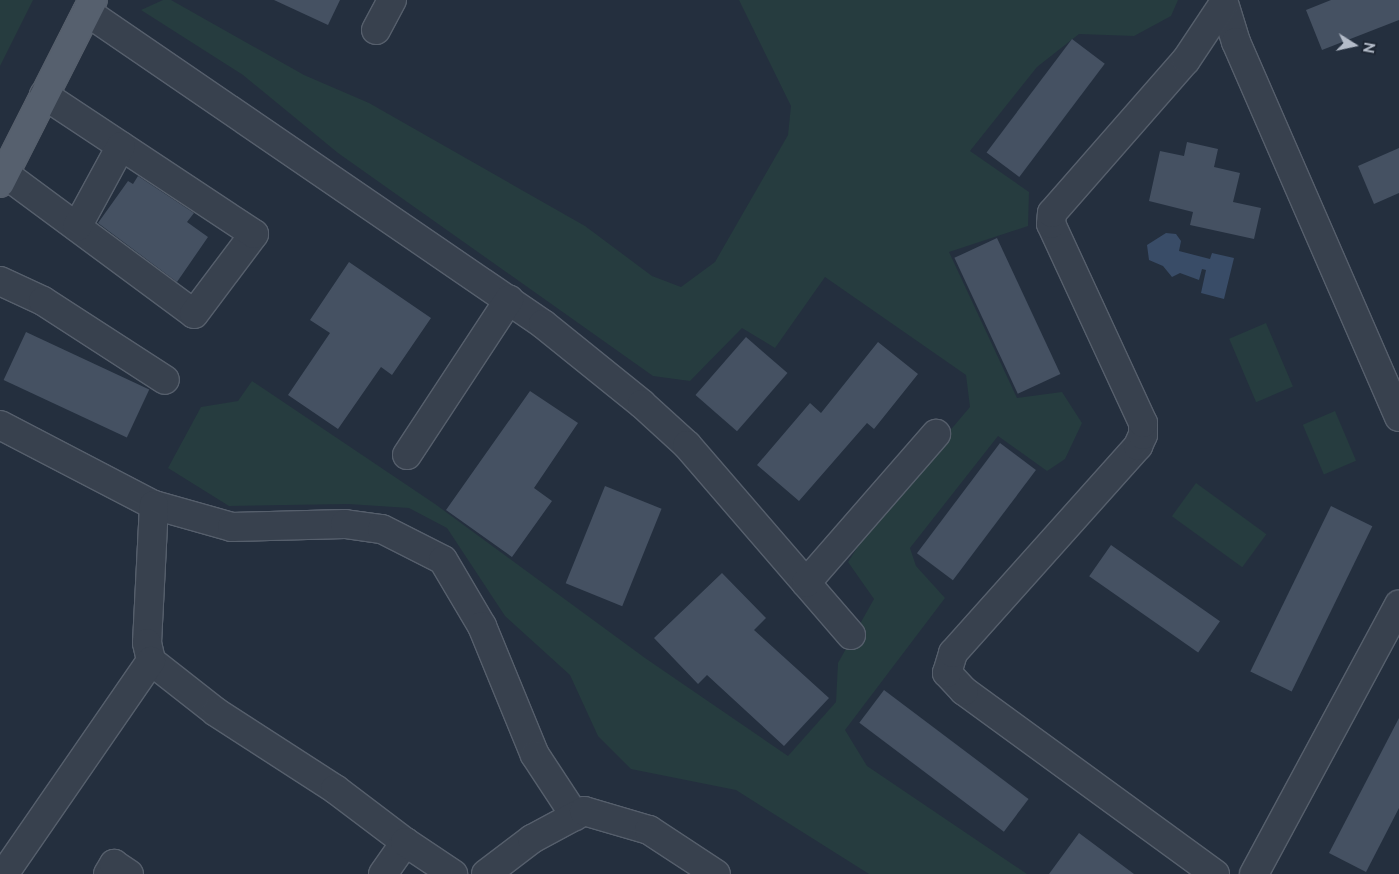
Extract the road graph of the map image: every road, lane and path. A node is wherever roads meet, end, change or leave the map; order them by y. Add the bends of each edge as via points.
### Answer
1 (392, 0) edge
2 (1223, 3) edge
3 (90, 6) edge
4 (376, 30) dead end
5 (44, 95) junction
6 (121, 146) junction
7 (3, 178) edge
8 (77, 227) junction
9 (0, 281) edge
10 (509, 300) junction
11 (165, 380) dead end
12 (1399, 417) edge
13 (0, 426) edge
14 (936, 434) dead end
15 (407, 455) dead end
16 (154, 505) junction
17 (806, 583) junction
18 (1399, 605) edge
19 (851, 634) dead end
20 (151, 661) junction
21 (575, 816) junction
22 (405, 842) junction
23 (4, 874) edge
24 (108, 874) edge
25 (129, 874) edge
26 (383, 874) edge
27 (453, 874) edge
28 (486, 874) edge
29 (716, 874) edge
30 (1215, 874) edge
31 (1254, 874) edge

1 - 4 lane
2 - 12 lane
2 - 30 lane via 1186,60 1052,213 1051,224 1143,423 1143,435 1138,446 953,653 947,673 964,691
3 - 5 main road
3 - 10 lane
5 - 6 lane
5 - 7 main road
6 - 8 lane
6 - 8 lane via 254,234 194,314
7 - 8 lane
9 - 11 lane via 42,301
10 - 15 lane
10 - 17 lane via 642,404 687,445
13 - 16 lane
14 - 17 lane
16 - 20 lane via 147,643
16 - 21 lane via 232,527 345,524 382,529 442,560 482,626 535,755
17 - 19 lane
18 - 31 lane
20 - 22 lane via 216,712 335,789
20 - 23 lane
21 - 28 lane via 532,839
21 - 29 lane via 584,811 649,830
22 - 26 lane
22 - 27 lane
24 - 25 lane via 114,864

